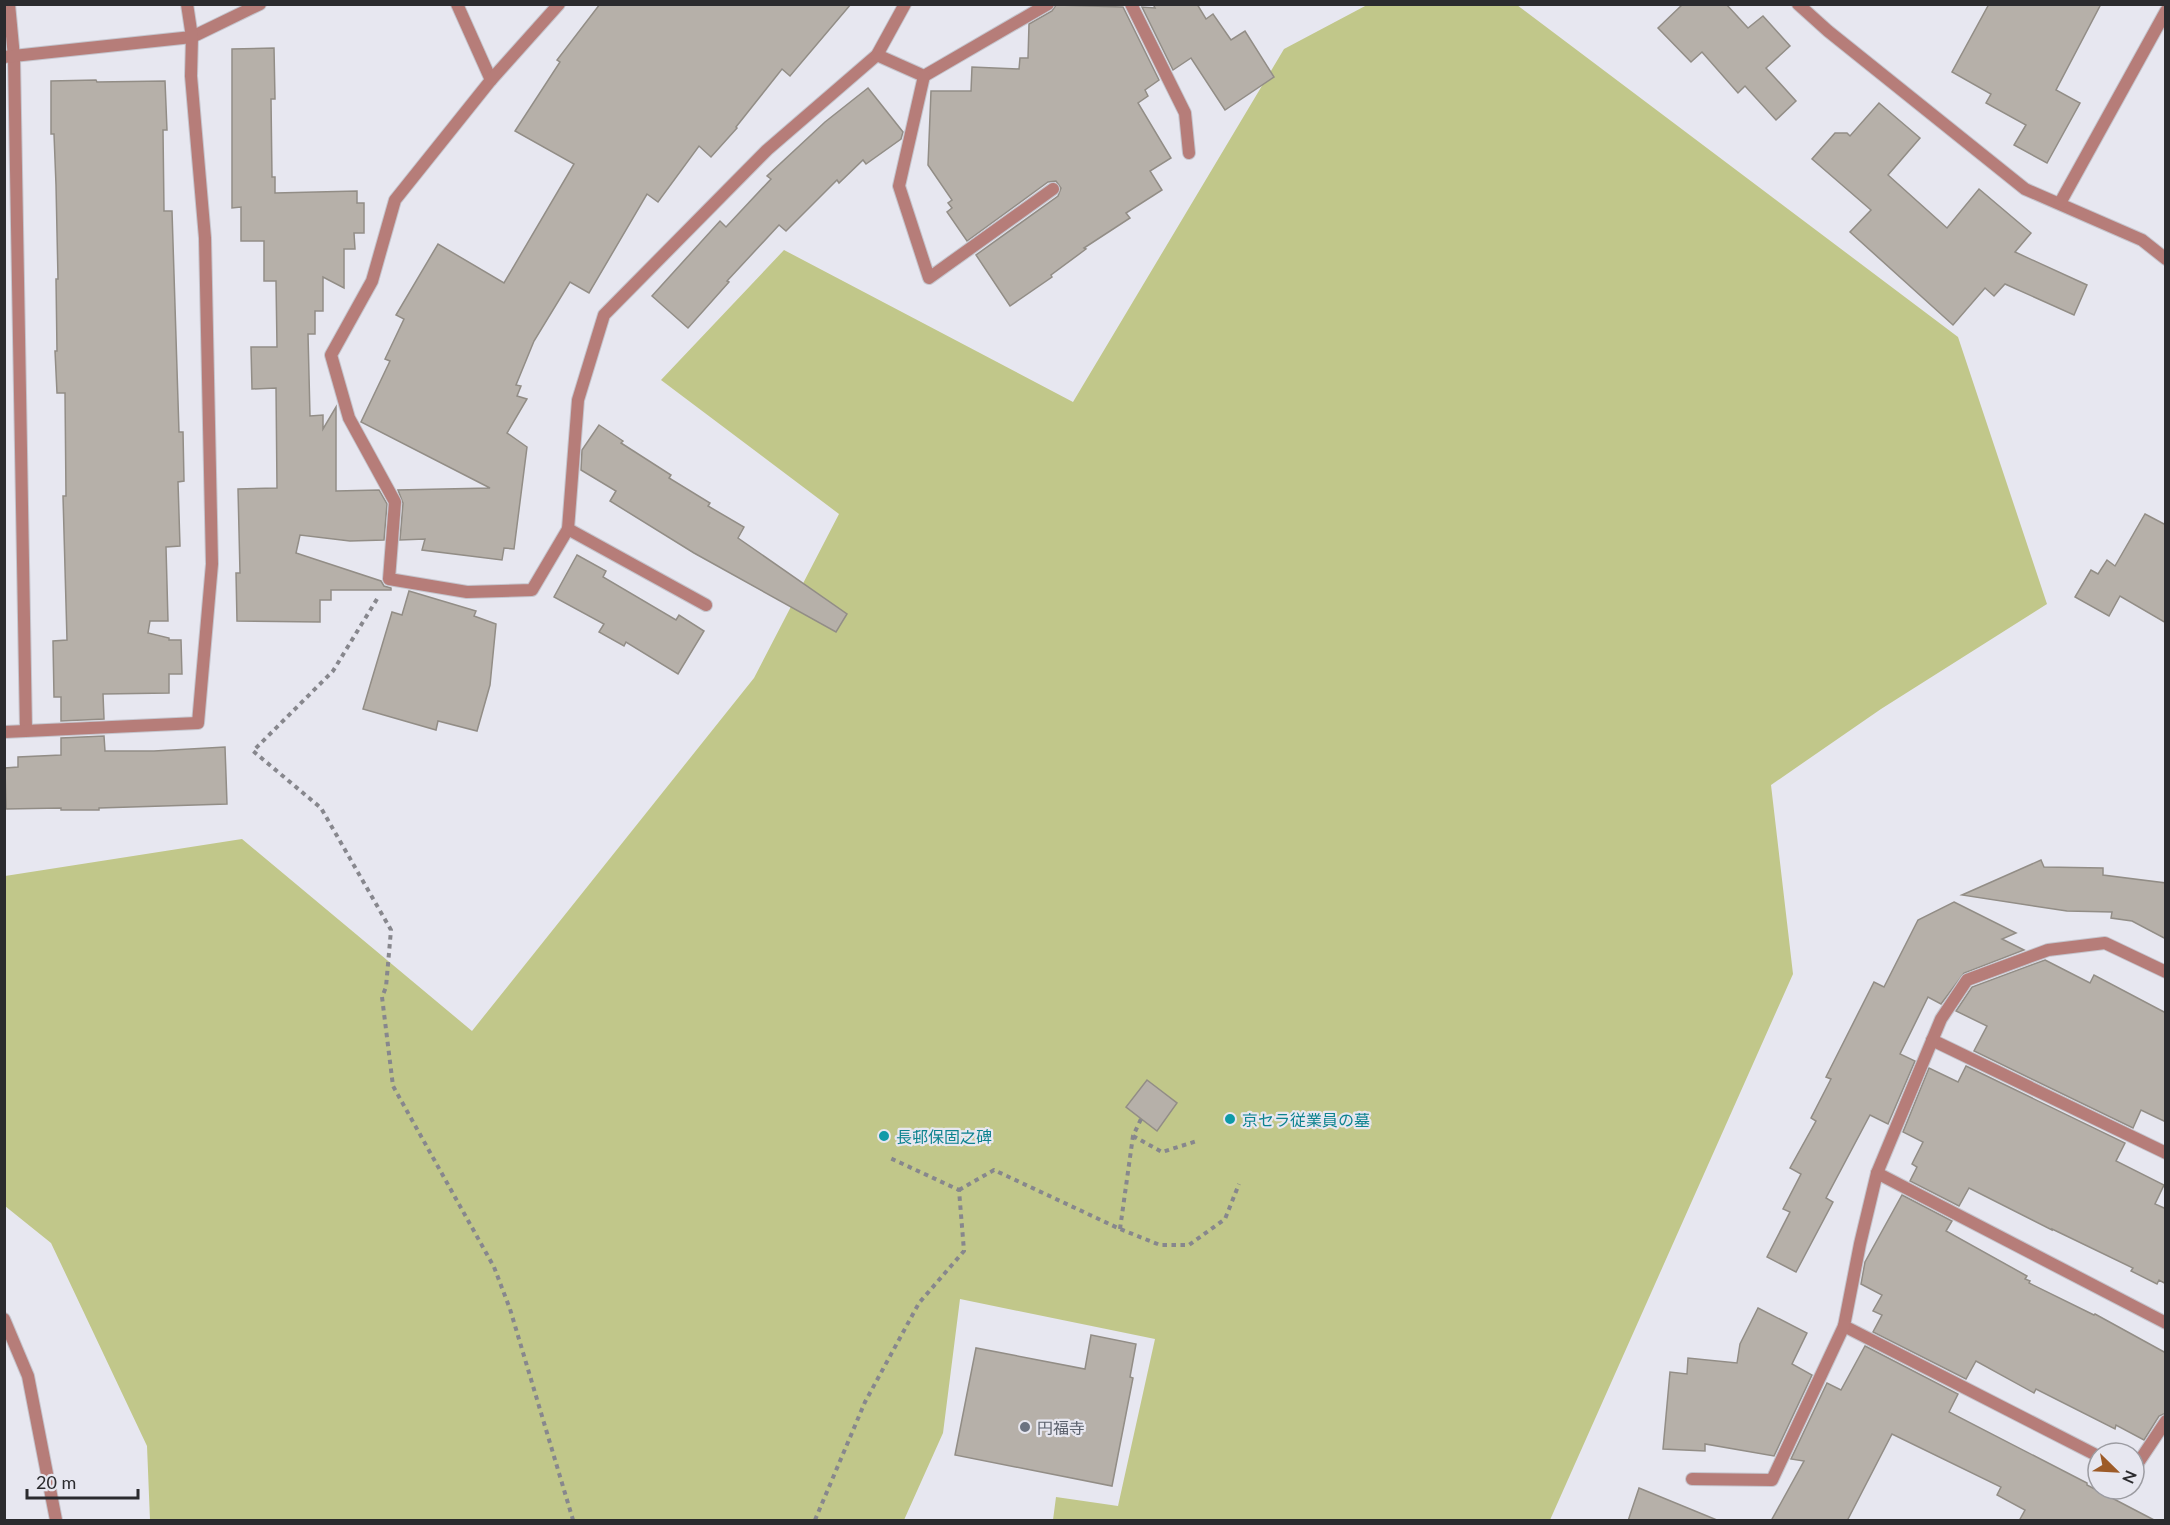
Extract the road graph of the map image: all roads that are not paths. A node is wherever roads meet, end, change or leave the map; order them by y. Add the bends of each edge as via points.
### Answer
1 (9, 4) edge
2 (187, 4) edge
3 (260, 4) edge
4 (457, 4) edge
5 (559, 4) edge
6 (904, 4) edge
7 (1048, 4) edge
8 (1131, 4) edge
9 (1798, 4) edge
10 (2166, 10) edge
11 (192, 37) junction
12 (877, 55) junction
13 (9, 57) edge
14 (924, 76) junction
15 (491, 80) junction
16 (1189, 153) dead end
17 (1053, 189) dead end
18 (2060, 204) junction
19 (2166, 258) edge
20 (568, 529) junction
21 (706, 605) dead end
22 (26, 730) junction
23 (4, 732) edge
24 (2166, 972) edge
25 (1932, 1040) junction
26 (2166, 1153) edge
27 (1877, 1173) junction
28 (4, 1319) edge
29 (2166, 1323) edge
30 (1844, 1326) junction
31 (2166, 1421) edge
32 (2086, 1450) edge
33 (2146, 1451) edge
34 (1692, 1479) dead end
35 (56, 1521) edge

1 - 13 street
2 - 11 street
3 - 11 street
4 - 15 street
5 - 15 street
6 - 12 street
7 - 14 street
8 - 16 street via 1185,113
9 - 18 street via 2025,189
10 - 18 street
11 - 13 street
11 - 22 street via 191,76 205,238 212,564 198,723
12 - 14 street
12 - 20 street via 767,150 604,315 578,400
13 - 22 street
14 - 17 street via 899,186 929,278
15 - 20 street via 395,200 372,281 331,355 349,418 395,502 389,579 467,592 532,590
18 - 19 street via 2142,240
20 - 21 street
22 - 23 street
24 - 25 street via 2105,943 2048,950 1967,980
25 - 26 street
25 - 27 street
27 - 29 street
27 - 30 street
28 - 35 street via 28,1376
30 - 32 street
30 - 34 street via 1772,1480
31 - 33 street

